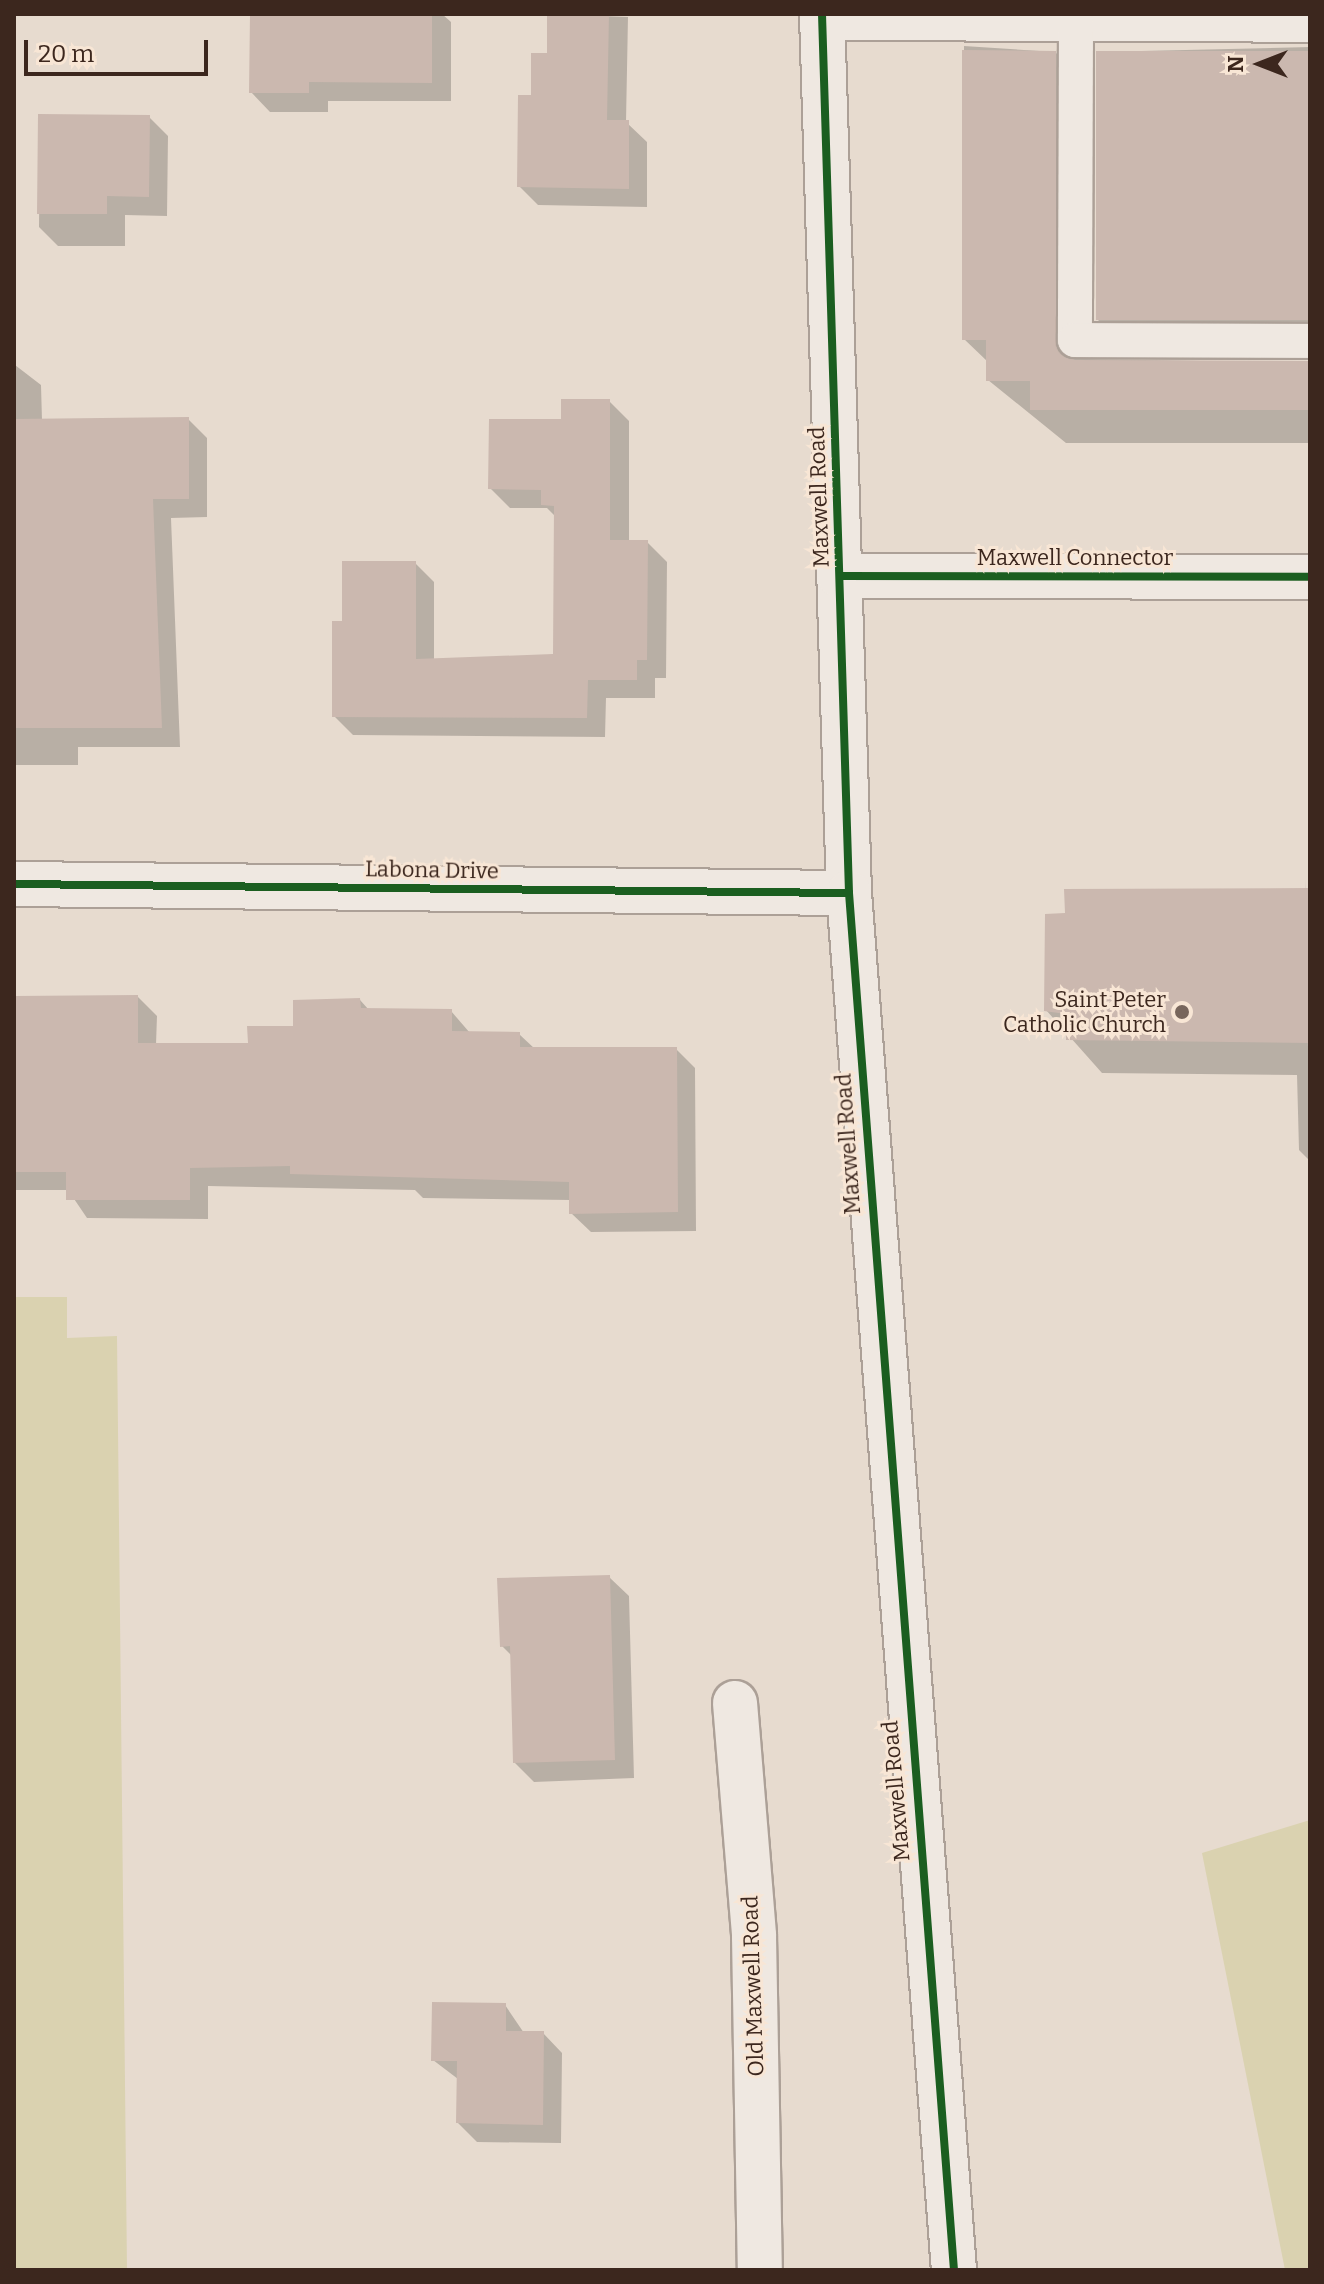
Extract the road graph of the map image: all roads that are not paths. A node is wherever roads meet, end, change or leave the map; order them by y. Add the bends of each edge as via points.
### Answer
1 (822, 18) edge
2 (1076, 24) junction
3 (1310, 25) edge
4 (1310, 341) edge
5 (840, 576) junction
6 (1310, 577) edge
7 (14, 884) edge
8 (849, 893) junction
9 (735, 1703) dead end
10 (760, 2270) edge
11 (954, 2270) edge

1 - 2 lane
1 - 5 main road, Maxwell Road
2 - 3 lane
2 - 4 lane via 1075,340
5 - 6 main road, Maxwell Connector
5 - 8 main road, Maxwell Road
7 - 8 main road, Labona Drive
8 - 11 main road, Maxwell Road
9 - 10 main road, Old Maxwell Road via 754,1936

